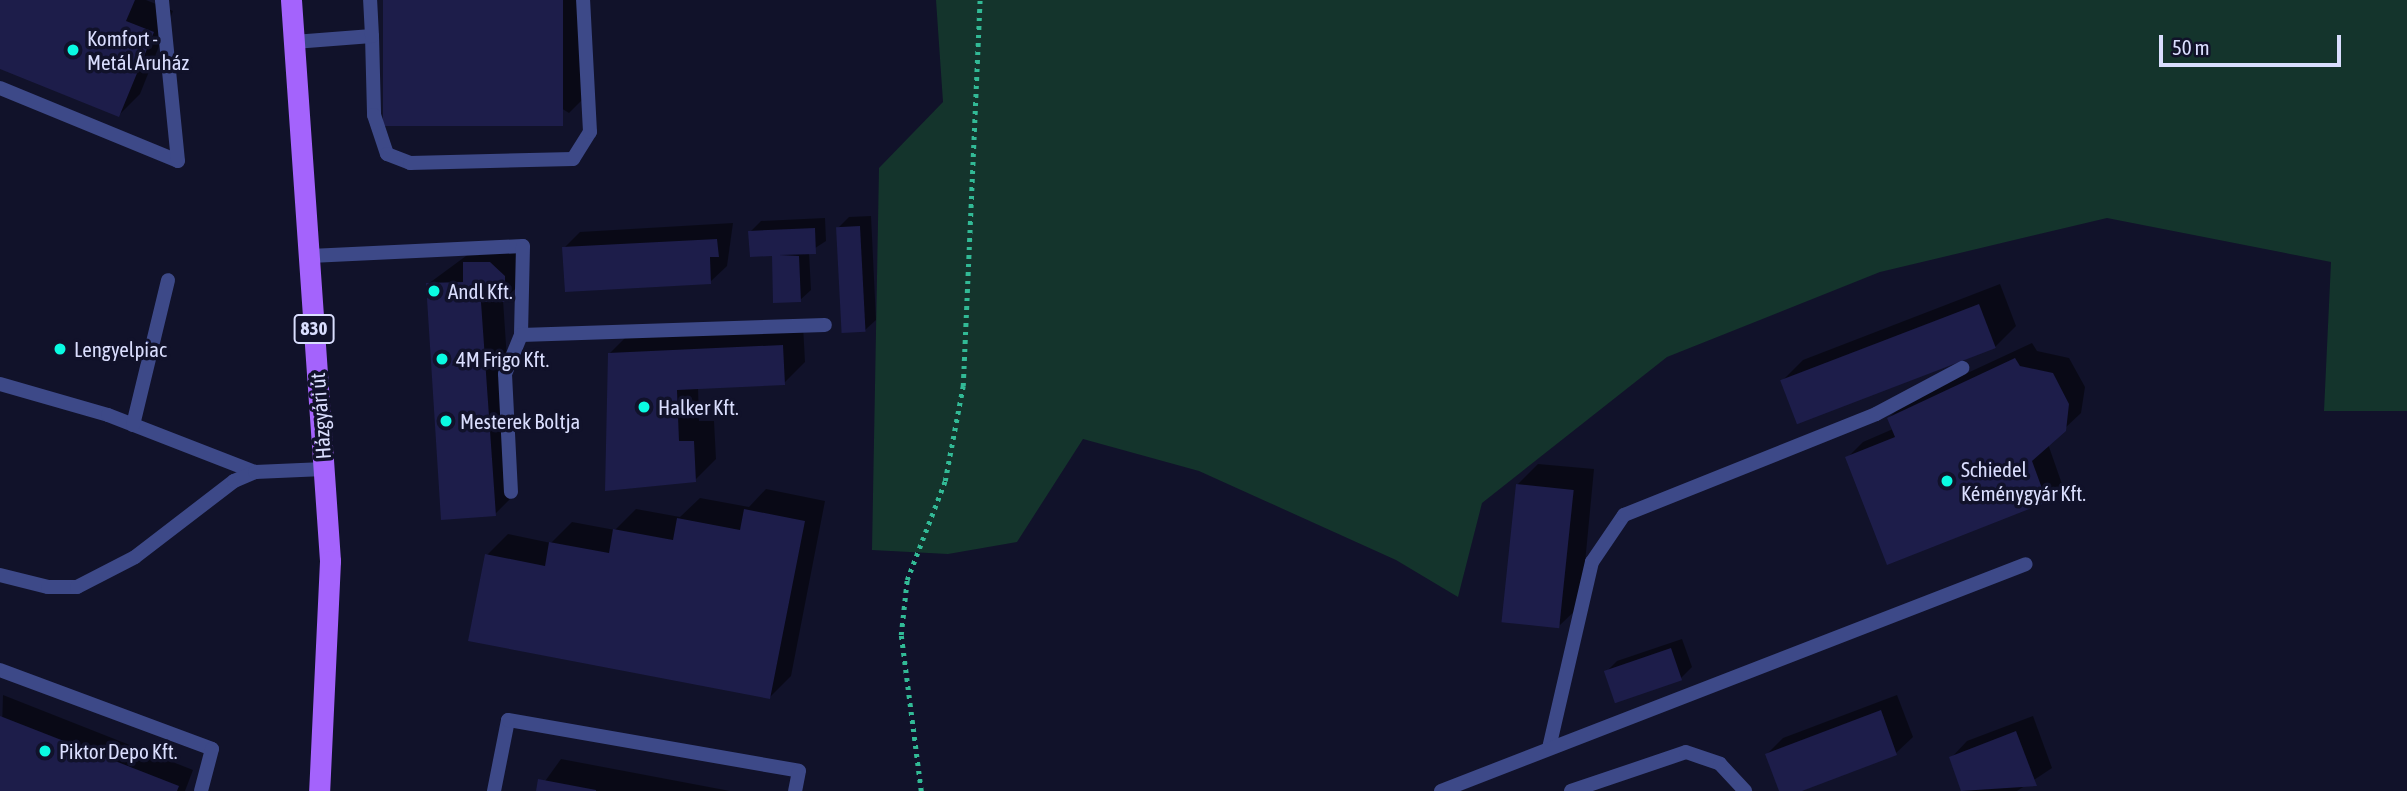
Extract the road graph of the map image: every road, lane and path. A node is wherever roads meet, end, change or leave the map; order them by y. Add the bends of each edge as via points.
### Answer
1 (162, 0) edge
2 (291, 0) edge
3 (370, 0) edge
4 (583, 0) edge
5 (980, 0) edge
6 (372, 36) junction
7 (294, 42) junction
8 (0, 88) edge
9 (310, 256) junction
10 (168, 280) dead end
11 (825, 326) dead end
12 (521, 335) junction
13 (1962, 368) dead end
14 (0, 384) edge
15 (133, 425) junction
16 (324, 469) junction
17 (255, 472) junction
18 (511, 492) dead end
19 (2026, 564) dead end
20 (0, 575) edge
21 (0, 670) edge
22 (1549, 748) junction
23 (201, 791) edge
24 (320, 791) edge
25 (494, 791) edge
26 (795, 791) edge
27 (921, 791) edge
28 (1441, 791) edge
29 (1572, 791) edge
30 (1745, 791) edge

1 - 8 lane via 177,161
2 - 7 main road, Házgyári út / 830
3 - 6 lane
4 - 6 lane via 590,132 573,159 410,163 387,154 373,115
5 - 27 path via 963,386 945,481 907,580 901,635
6 - 7 lane
7 - 9 main road, Házgyári út / 830
9 - 12 lane via 523,246
9 - 16 main road, Házgyári út / 830
10 - 15 lane
11 - 12 lane
12 - 18 lane via 505,374
13 - 22 lane via 1876,414 1624,515 1592,562
14 - 15 lane
15 - 17 lane
16 - 17 lane
16 - 24 main road, Házgyári út / 830 via 328,659
17 - 20 lane via 234,481 105,576 77,587 48,587
19 - 22 lane
21 - 23 lane via 212,749
22 - 28 lane
25 - 26 lane via 508,720 799,771
29 - 30 lane via 1686,752 1720,764

